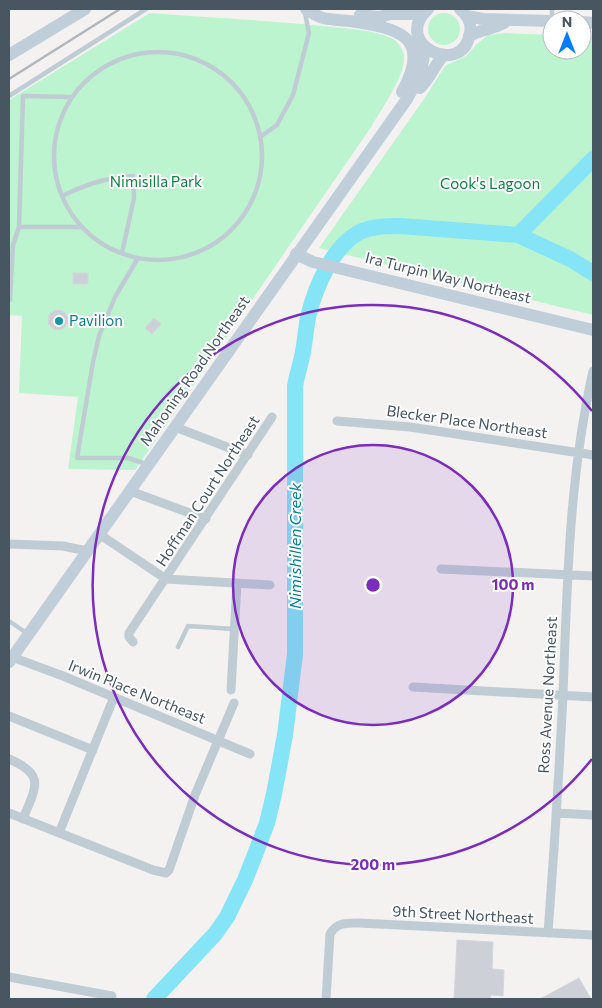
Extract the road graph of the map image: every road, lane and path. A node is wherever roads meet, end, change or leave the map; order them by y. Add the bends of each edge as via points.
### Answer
1 (85, 9) edge
2 (146, 9) edge
3 (305, 9) edge
4 (310, 9) edge
5 (427, 10) edge
6 (464, 12) edge
7 (379, 17) junction
8 (509, 20) junction
9 (542, 21) edge
10 (469, 36) junction
11 (422, 43) junction
12 (9, 55) edge
13 (444, 56) junction
14 (18, 90) junction
15 (9, 96) edge
16 (23, 96) junction
17 (72, 97) junction
18 (407, 99) junction
19 (260, 137) junction
20 (379, 138) junction
21 (62, 196) junction
22 (18, 227) junction
23 (82, 227) junction
24 (11, 245) edge
25 (122, 253) junction
26 (296, 254) junction
27 (138, 258) junction
28 (10, 274) edge
29 (9, 300) edge
30 (593, 330) edge
31 (593, 371) edge
32 (272, 418) dead end
33 (337, 422) dead end
34 (175, 427) junction
35 (578, 452) junction
36 (248, 455) junction
37 (593, 455) edge
38 (148, 465) junction
39 (130, 491) junction
40 (206, 519) junction
41 (99, 534) junction
42 (9, 544) edge
43 (87, 551) junction
44 (441, 568) dead end
45 (568, 575) junction
46 (593, 576) edge
47 (166, 579) junction
48 (237, 583) junction
49 (270, 585) dead end
50 (9, 621) edge
51 (234, 629) junction
52 (28, 634) junction
53 (133, 642) dead end
54 (178, 647) dead end
55 (10, 660) edge
56 (413, 687) dead end
57 (231, 690) dead end
58 (562, 695) junction
59 (114, 697) junction
60 (593, 697) edge
61 (234, 703) dead end
62 (9, 716) edge
63 (218, 740) junction
64 (93, 750) junction
65 (250, 754) dead end
66 (9, 759) edge
67 (9, 813) edge
68 (556, 813) junction
69 (593, 815) edge
70 (23, 819) junction
71 (59, 833) junction
72 (548, 933) junction
73 (593, 935) edge
74 (9, 977) edge
75 (112, 996) dead end
76 (326, 999) edge

1 - 12 main road
2 - 14 lane
3 - 19 lane via 309,33 293,95 277,125
3 - 20 main road via 324,18 386,27 410,42 414,55 412,70 400,96 379,127
4 - 7 main road
5 - 7 main road
5 - 11 main road, Mahoning Road Northeast via 418,24
6 - 8 main road via 479,18
6 - 10 main road via 470,27
7 - 11 main road via 410,30
8 - 9 main road
8 - 10 main road
10 - 13 main road via 459,51
11 - 13 main road via 434,54
11 - 18 main road, Mahoning Road Northeast via 421,73
13 - 18 main road, Mahoning Road Northeast via 424,84
14 - 15 lane
14 - 16 lane
16 - 17 lane
16 - 22 lane
17 - 19 lane via 97,72 121,59 148,52 181,54 211,67 236,88 251,111
17 - 21 lane via 59,123 54,144 55,175
18 - 20 main road, Mahoning Road Northeast
19 - 27 lane via 262,159 257,186 246,211 232,228 215,242 185,256
20 - 26 main road, Mahoning Road Northeast
21 - 23 lane
21 - 25 lane via 98,181 133,176 134,198
22 - 23 lane
22 - 24 lane
23 - 25 lane via 105,245
24 - 28 lane
25 - 27 lane
26 - 30 main road, Ira Turpin Way Northeast via 313,262
26 - 34 main road, Mahoning Road Northeast
27 - 38 lane via 115,297 99,336 77,458 128,458
28 - 29 lane
31 - 35 street, Ross Avenue Northeast
32 - 36 street, Hoffman Court Northeast
33 - 35 street, Blecker Place Northeast via 410,427
34 - 36 street
34 - 38 main road, Mahoning Road Northeast
35 - 37 street, Blecker Place Northeast
35 - 45 street, Ross Avenue Northeast
36 - 40 street, Hoffman Court Northeast
38 - 39 main road, Mahoning Road Northeast
39 - 40 street
39 - 41 main road, Mahoning Road Northeast
40 - 47 street, Hoffman Court Northeast
41 - 43 main road, Mahoning Road Northeast
41 - 47 street
42 - 43 street via 63,546
43 - 52 main road, Mahoning Road Northeast
44 - 45 street
45 - 46 street
45 - 58 street, Ross Avenue Northeast
47 - 48 street
47 - 53 street, Hoffman Court Northeast via 129,633
48 - 49 street
48 - 51 street
50 - 52 lane
51 - 54 lane via 188,626
51 - 57 street
52 - 55 main road, Mahoning Road Northeast
55 - 59 street, Irwin Place Northeast
56 - 58 street
58 - 60 street
58 - 68 street, Ross Avenue Northeast
59 - 63 street, Irwin Place Northeast
59 - 64 street
61 - 63 street
62 - 64 street
63 - 65 street, Irwin Place Northeast
63 - 71 street via 166,873
64 - 71 street
66 - 70 street via 28,768 34,777 34,790
67 - 70 street
68 - 69 street
68 - 72 street, Ross Avenue Northeast
70 - 71 street
72 - 73 street, 9th Street Northeast
72 - 76 street, 9th Street Northeast via 340,924 330,934
74 - 75 street

